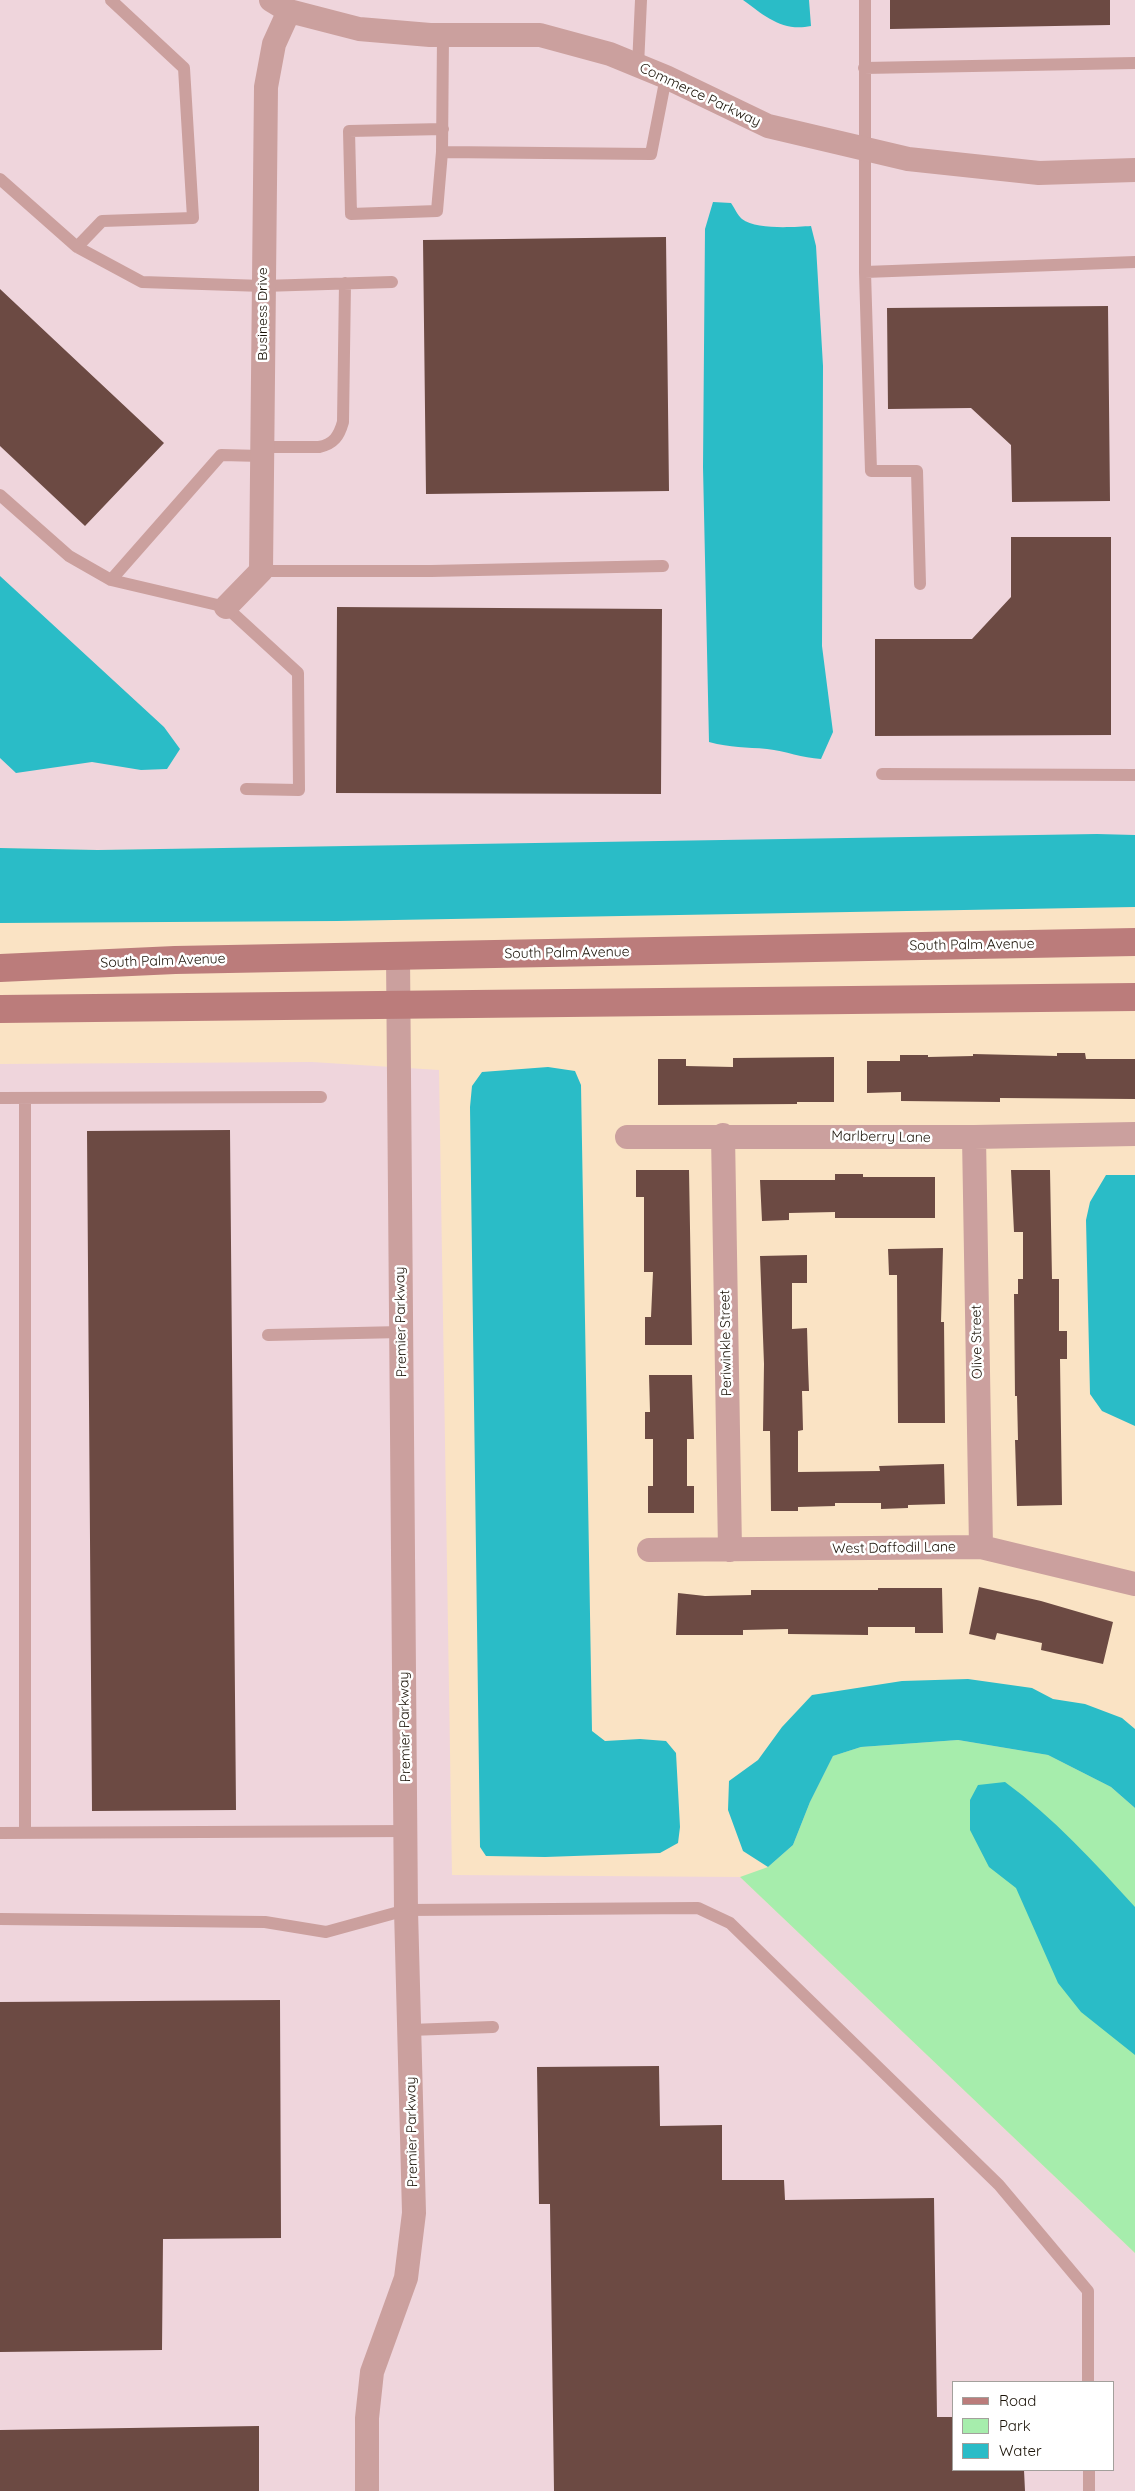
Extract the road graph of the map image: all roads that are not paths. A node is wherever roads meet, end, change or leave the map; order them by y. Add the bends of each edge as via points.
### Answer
1 (111, 0) edge
2 (641, 0) edge
3 (865, 0) edge
4 (284, 4) edge
5 (443, 36) junction
6 (1135, 63) edge
7 (638, 66) junction
8 (864, 68) junction
9 (666, 77) junction
10 (442, 129) junction
11 (864, 148) junction
12 (442, 152) junction
13 (1135, 170) edge
14 (0, 179) edge
15 (77, 247) junction
16 (1135, 262) edge
17 (865, 272) junction
18 (392, 282) dead end
19 (345, 283) junction
20 (263, 286) junction
21 (262, 452) junction
22 (0, 495) edge
23 (663, 566) dead end
24 (261, 570) junction
25 (111, 580) junction
26 (920, 584) dead end
27 (226, 607) junction
28 (882, 774) dead end
29 (1135, 775) edge
30 (246, 790) dead end
31 (1135, 942) edge
32 (398, 956) junction
33 (0, 968) edge
34 (1135, 997) edge
35 (398, 1004) junction
36 (0, 1009) edge
37 (321, 1097) dead end
38 (0, 1098) edge
39 (25, 1098) junction
40 (1135, 1134) edge
41 (723, 1135) junction
42 (627, 1136) dead end
43 (974, 1138) junction
44 (401, 1332) junction
45 (268, 1335) dead end
46 (981, 1547) junction
47 (649, 1550) dead end
48 (730, 1550) junction
49 (1135, 1584) edge
50 (406, 1831) junction
51 (25, 1832) junction
52 (0, 1833) edge
53 (406, 1910) junction
54 (0, 1920) edge
55 (493, 2027) dead end
56 (410, 2030) junction
57 (1088, 2381) edge
58 (1088, 2471) edge
59 (368, 2491) edge
60 (1089, 2491) edge

1 - 15 lane via 184,68 192,218 102,221
2 - 7 lane
3 - 8 lane
4 - 5 street, Commerce Parkway via 359,29
4 - 20 street, Business Drive via 266,87
5 - 7 street, Commerce Parkway via 540,35 610,54
5 - 10 lane
6 - 8 lane
7 - 9 street, Commerce Parkway
8 - 11 lane
9 - 11 street, Commerce Parkway via 768,126
9 - 12 lane via 651,154
10 - 12 lane
10 - 12 lane via 349,131 351,214 438,211
11 - 13 street, Commerce Parkway via 908,159 1039,173
11 - 17 lane
14 - 15 lane
15 - 20 lane via 142,282
16 - 17 lane
17 - 26 lane via 871,471 917,471
18 - 19 lane
19 - 20 lane
19 - 21 lane via 341,431 332,442 319,447
20 - 21 street, Business Drive
21 - 24 street, Business Drive
21 - 25 lane via 221,456
22 - 25 lane via 69,556
23 - 24 lane via 430,571
24 - 27 street
25 - 27 lane
27 - 30 lane via 298,673 300,790
28 - 29 lane
31 - 32 main road, South Palm Avenue
32 - 33 main road, South Palm Avenue via 175,960
32 - 35 street, Premier Parkway
34 - 35 main road
35 - 36 main road
35 - 44 street, Premier Parkway
37 - 39 lane
38 - 39 lane
39 - 51 lane
40 - 43 street, Marlberry Lane
41 - 42 street, Marlberry Lane
41 - 43 street, Marlberry Lane
41 - 48 street, Periwinkle Street
43 - 46 street, Olive Street
44 - 45 lane
44 - 50 street, Premier Parkway
46 - 48 street, West Daffodil Lane
46 - 49 street, West Daffodil Lane
47 - 48 street, West Daffodil Lane
50 - 51 lane
50 - 53 street, Premier Parkway
51 - 52 lane
53 - 54 lane via 326,1932 264,1922
53 - 56 street, Premier Parkway
53 - 57 lane via 698,1908 730,1923 999,2185 1088,2291
55 - 56 lane
56 - 59 street, Premier Parkway via 414,2213 406,2278 372,2372 366,2418
58 - 60 lane

